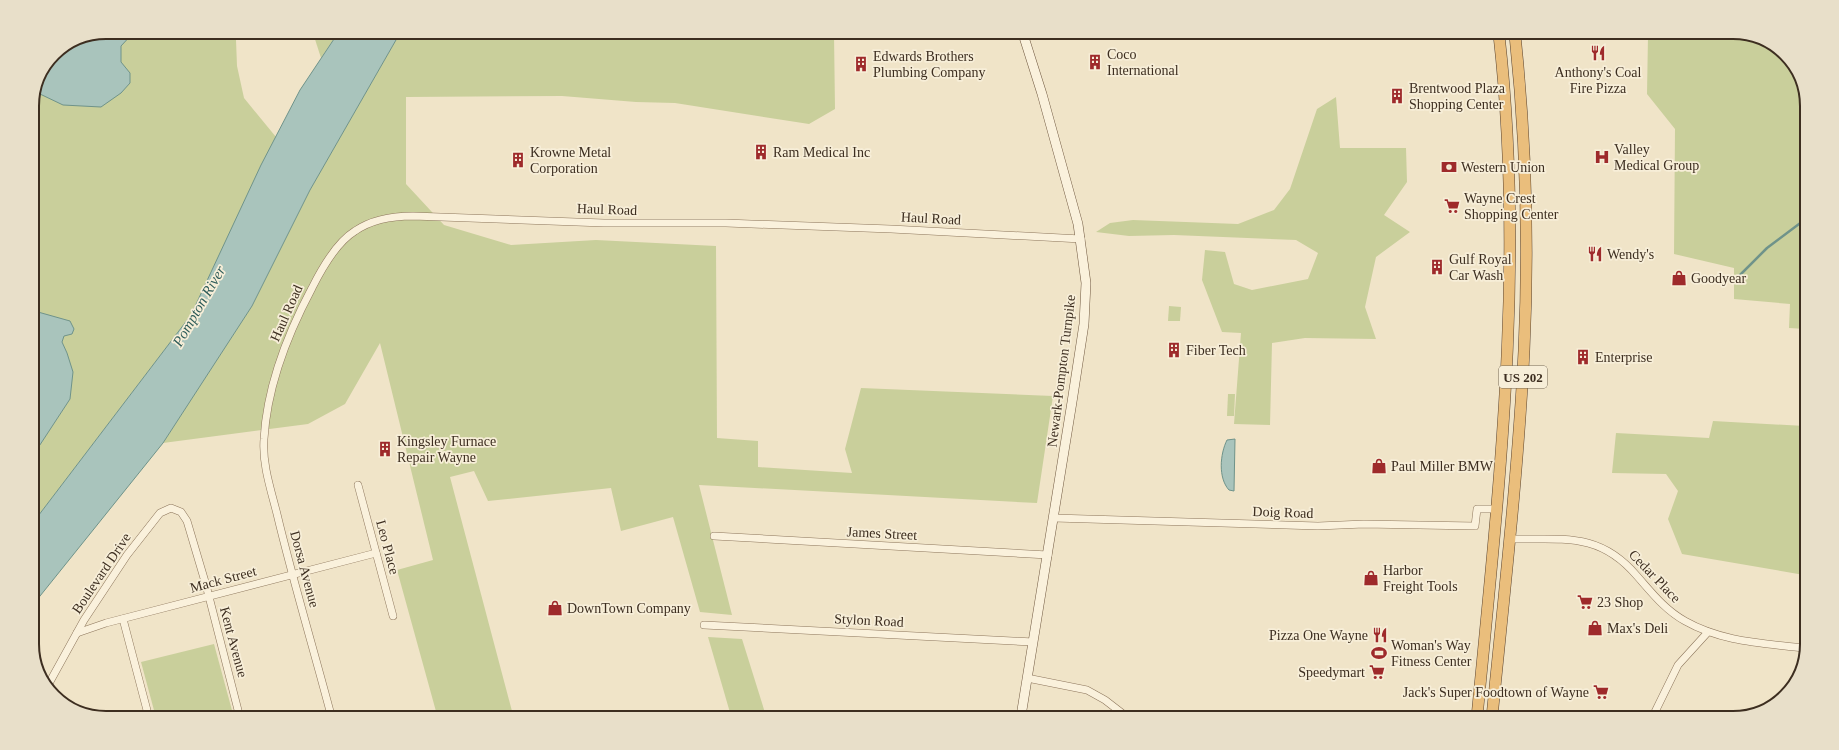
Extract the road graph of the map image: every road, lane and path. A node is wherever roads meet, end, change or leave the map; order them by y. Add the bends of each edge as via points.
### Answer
1 (1025, 39) edge
2 (1499, 39) edge
3 (1515, 39) edge
4 (1081, 239) junction
5 (265, 428) joint
6 (358, 485) dead end
7 (1496, 509) junction
8 (1054, 518) junction
9 (190, 530) joint
10 (714, 536) dead end
11 (1509, 539) junction
12 (376, 553) junction
13 (1048, 555) junction
14 (292, 574) junction
15 (208, 596) junction
16 (393, 616) dead end
17 (123, 619) junction
18 (704, 625) dead end
19 (1708, 632) junction
20 (78, 633) junction
21 (1033, 642) junction
22 (1800, 648) edge
23 (1027, 678) junction
24 (50, 681) edge
25 (1479, 696) junction
26 (147, 711) edge
27 (238, 711) edge
28 (330, 711) edge
29 (1022, 711) edge
30 (1120, 711) edge
31 (1474, 711) edge
32 (1478, 711) edge
33 (1493, 711) edge
34 (1655, 711) edge

1 - 4 main road, Newark-Pompton Turnpike via 1044,100
2 - 7 highway, US 202 via 1508,152 1511,258 1505,406
3 - 11 highway, US 202 via 1525,157 1526,265 1521,402
4 - 5 street, Haul Road via 726,223 604,223 400,216 379,221 353,233 340,245 316,280 281,356 269,398
4 - 8 main road, Newark-Pompton Turnpike via 1086,283 1084,324
5 - 14 street, Dorsa Avenue via 264,454 268,478
6 - 12 street, Leo Place
7 - 8 street, Doig Road via 1477,509 1475,526 1331,526
7 - 25 highway, US 202
8 - 13 main road, Newark-Pompton Turnpike
9 - 15 street, Kent Avenue
9 - 20 street, Boulevard Drive via 185,517 176,509 166,509 160,513 112,577
10 - 13 street, James Street
11 - 19 street, Cedar Place via 1581,541 1601,546 1621,559 1672,613
11 - 33 highway, US 202
12 - 14 street, Mack Street
12 - 16 street, Leo Place
13 - 21 main road, Newark-Pompton Turnpike
14 - 15 street, Mack Street
14 - 28 street, Dorsa Avenue
15 - 17 street, Mack Street
15 - 27 street, Kent Avenue
17 - 20 street, Mack Street
17 - 26 street
18 - 21 street, Stylon Road
19 - 22 street, Cedar Place via 1728,638
19 - 34 street via 1678,665
20 - 24 street, Boulevard Drive
21 - 23 main road, Newark-Pompton Turnpike
23 - 29 main road, Newark-Pompton Turnpike
23 - 30 street via 1087,690
25 - 31 highway
25 - 32 highway, US 202

